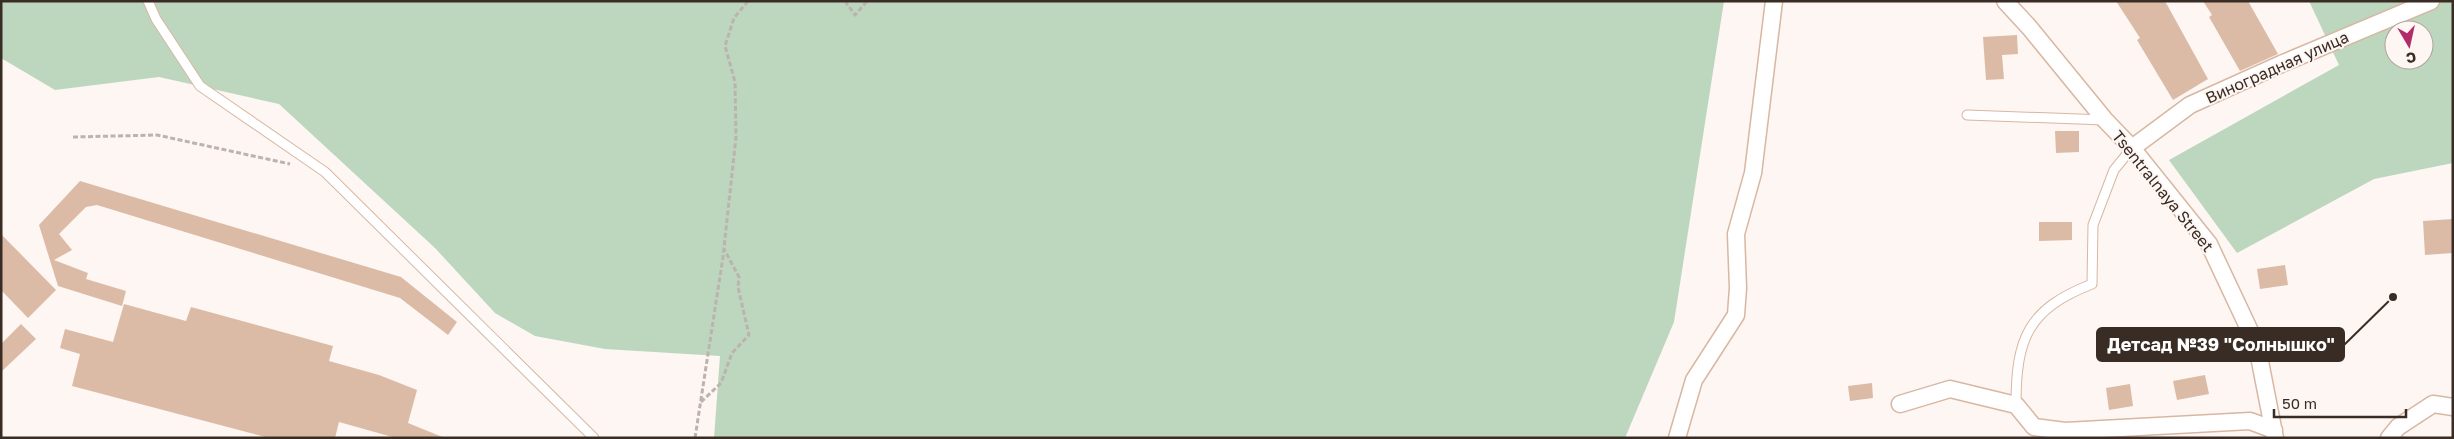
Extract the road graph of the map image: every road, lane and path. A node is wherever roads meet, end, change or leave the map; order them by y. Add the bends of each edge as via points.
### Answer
1 (148, 1) edge
2 (748, 1) edge
3 (845, 1) edge
4 (867, 1) edge
5 (1774, 1) edge
6 (2005, 1) edge
7 (2432, 1) edge
8 (1968, 115) dead end
9 (2105, 120) junction
10 (73, 137) dead end
11 (2132, 148) junction
12 (297, 166) dead end
13 (724, 248) junction
14 (701, 403) junction
15 (1900, 404) dead end
16 (2016, 405) junction
17 (2453, 407) edge
18 (2274, 434) edge
19 (594, 438) edge
20 (695, 438) edge
21 (1677, 438) edge
22 (2389, 438) edge

1 - 19 lane via 156,19 200,86 325,172
2 - 13 path via 734,18 725,46 735,82 737,114
3 - 4 path via 855,15
5 - 21 street via 1753,173 1736,234 1736,315 1694,380
6 - 9 street, Tsentralnaya Street
7 - 11 street, Виноградная улица via 2190,105
8 - 9 lane
9 - 11 street, Tsentralnaya Street
10 - 12 path via 157,135
11 - 16 lane via 2114,170 2093,225 2092,284 2067,294 2037,317 2020,350
11 - 18 street, Tsentralnaya Street via 2209,244 2257,346
13 - 14 path
13 - 14 path via 739,277 738,287 748,335 732,353 721,383
14 - 20 path
15 - 16 street via 1950,389
16 - 18 street via 2034,427 2065,431 2250,422
17 - 22 street via 2433,404 2398,427

